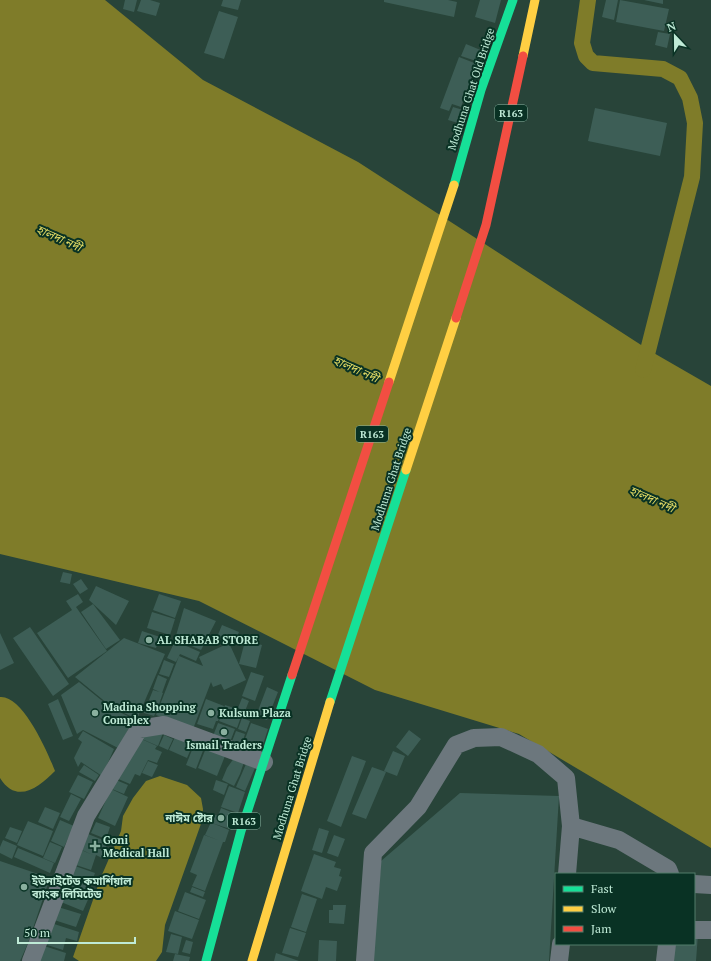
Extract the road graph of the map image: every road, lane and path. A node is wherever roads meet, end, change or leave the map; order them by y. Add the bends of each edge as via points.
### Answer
1 (513, 0) edge
2 (535, 0) edge
3 (264, 762) junction
4 (572, 826) junction
5 (567, 873) edge
6 (670, 873) edge
7 (695, 884) edge
8 (711, 885) edge
9 (695, 930) edge
10 (711, 930) edge
11 (561, 945) edge
12 (667, 945) edge
13 (31, 961) edge
14 (206, 961) edge
15 (252, 961) edge
16 (365, 961) edge
17 (560, 961) edge
18 (666, 961) edge

1 - 3 main road, Modhuna Ghat Old Bridge / R163 via 481,90 454,185
2 - 15 main road, Modhuna Ghat Bridge / R163 via 486,225 328,710
3 - 13 street via 164,725 139,729 86,816
3 - 14 main road, R163 via 241,831
4 - 5 street
4 - 6 street via 619,840 668,869
4 - 16 street via 566,778 538,754 501,737 474,738 456,745 418,807 373,853
7 - 8 street
9 - 10 street
11 - 17 street
12 - 18 street

